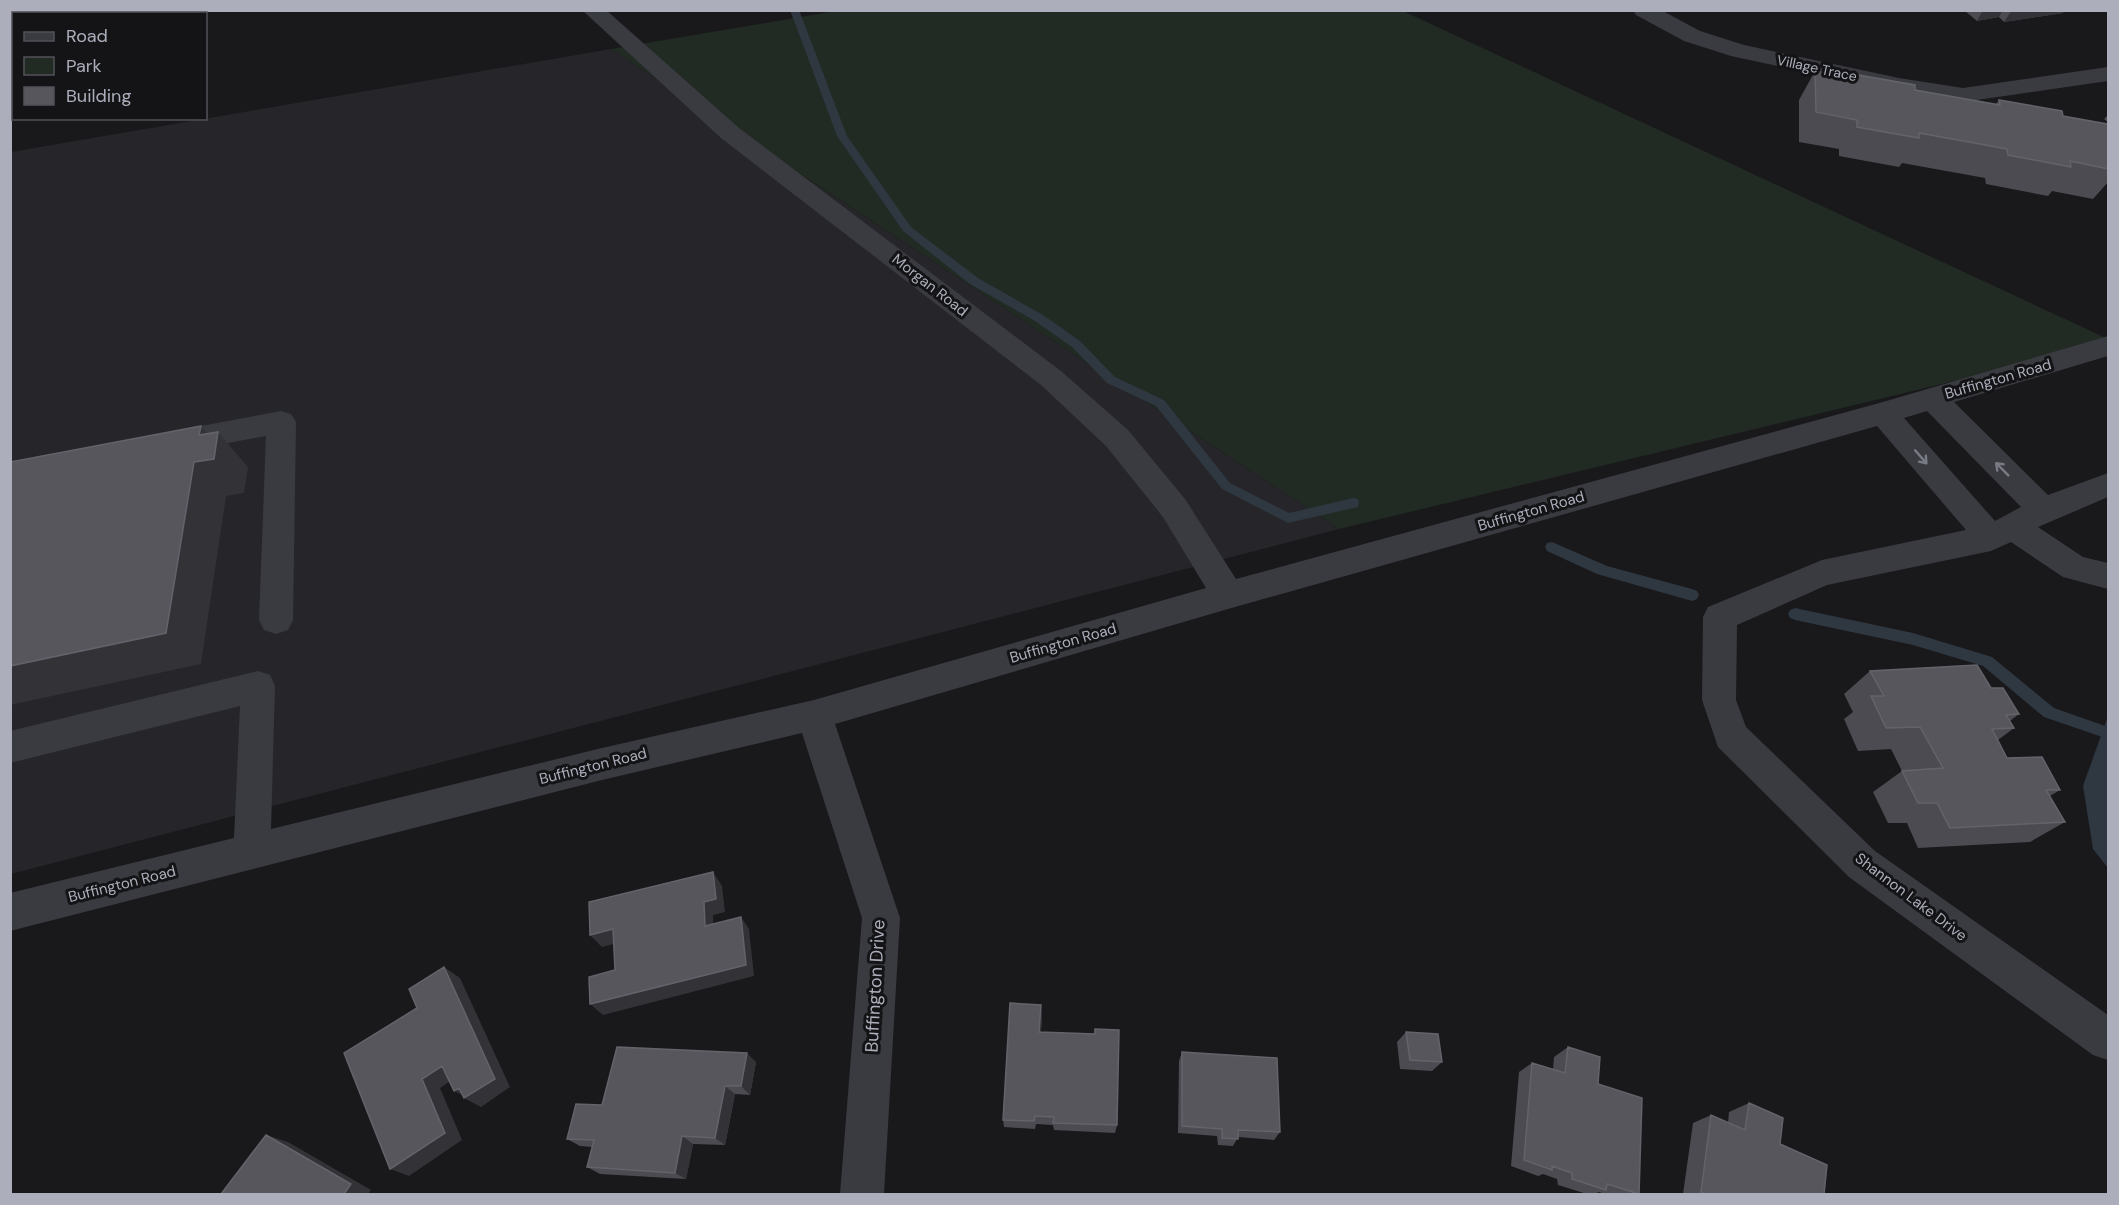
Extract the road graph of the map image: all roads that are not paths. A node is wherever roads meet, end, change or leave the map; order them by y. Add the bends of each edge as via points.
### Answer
1 (593, 10) edge
2 (1644, 10) edge
3 (2109, 74) edge
4 (2109, 346) edge
5 (1932, 398) junction
6 (1882, 413) junction
7 (152, 446) edge
8 (2109, 485) edge
9 (2043, 510) junction
10 (2002, 532) junction
11 (2109, 576) edge
12 (1228, 595) junction
13 (276, 620) dead end
14 (814, 716) junction
15 (10, 747) edge
16 (252, 852) junction
17 (10, 912) edge
18 (2109, 1040) edge
19 (862, 1194) edge

1 - 12 street, Morgan Road via 730,132 1051,378 1118,438 1174,508
2 - 3 street, Village Trace via 1692,36 1739,51 1963,95
4 - 5 street, Buffington Road
5 - 6 street, Buffington Road
9 -> 5 street
6 -> 10 street
6 - 12 street, Buffington Road
7 - 13 street via 281,422
8 - 9 street
9 - 10 street
10 - 11 street via 2074,568
10 - 18 street, Shannon Lake Drive via 1822,573 1720,618 1719,700 1731,736 1862,864
12 - 14 street, Buffington Road
14 - 16 street, Buffington Road via 602,764
14 - 19 street, Buffington Drive via 881,918
15 - 16 street via 258,686
16 - 17 street, Buffington Road

